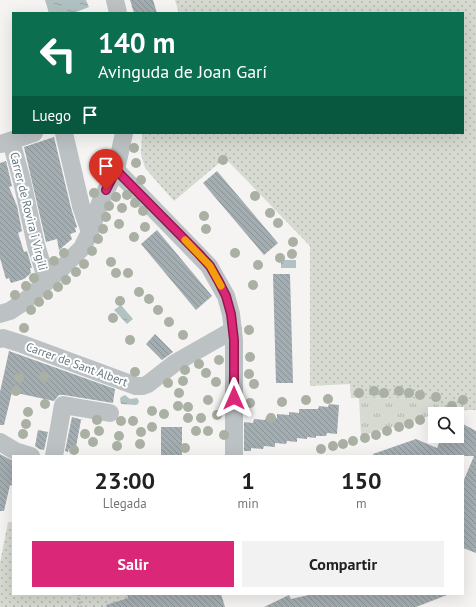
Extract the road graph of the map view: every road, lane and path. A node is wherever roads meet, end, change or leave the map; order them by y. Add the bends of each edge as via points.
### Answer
1 (115, 0) edge
2 (118, 12) edge
3 (31, 134) edge
4 (64, 134) edge
5 (124, 134) edge
6 (6, 142) edge
7 (116, 170) junction
8 (90, 232) junction
9 (47, 281) junction
10 (0, 314) edge
11 (233, 330) junction
12 (0, 339) edge
13 (110, 413) dead end
14 (0, 442) edge
15 (28, 455) edge
16 (54, 455) edge
17 (234, 455) edge
18 (79, 595) edge
19 (81, 607) edge

1 - 2 street
3 - 6 street
4 - 8 street via 80,206
5 - 7 street
6 - 9 street, Carrer de Rovira i Virgili via 22,181 36,246
7 - 8 street
7 - 11 street via 210,266 226,296
8 - 9 street via 82,248
9 - 10 street via 10,311
11 - 12 street, Carrer de Sant Albert via 187,355 143,386 136,386 22,344
11 - 17 street
13 - 16 street via 63,405
14 - 15 street
18 - 19 path

